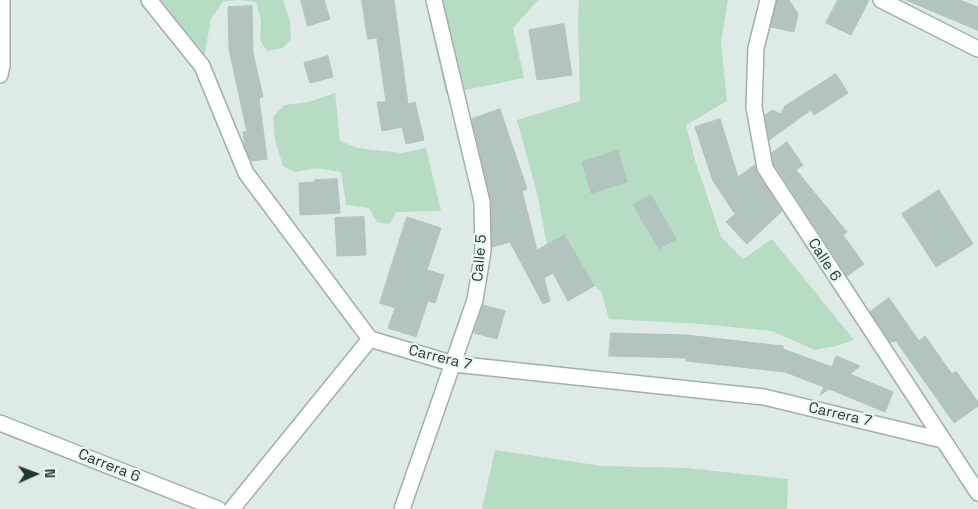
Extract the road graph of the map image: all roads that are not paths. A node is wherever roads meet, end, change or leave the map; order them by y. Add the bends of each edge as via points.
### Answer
1 (2, 0) edge
2 (149, 0) edge
3 (434, 0) edge
4 (768, 0) edge
5 (880, 0) edge
6 (978, 49) edge
7 (0, 75) edge
8 (370, 339) junction
9 (454, 364) junction
10 (0, 423) edge
11 (942, 440) junction
12 (978, 493) edge
13 (218, 509) edge
14 (232, 509) edge
15 (402, 509) edge

1 - 7 street
2 - 8 street via 202,66 246,173
3 - 9 street, Calle 5 via 482,202 483,251 475,300
4 - 11 street, Calle 6 via 756,48 754,107 765,168
5 - 6 street
8 - 9 street, Carrera 7
8 - 14 street
9 - 11 street, Carrera 7 via 764,397
9 - 15 street, Calle 5
10 - 13 street, Carrera 6
11 - 12 street, Calle 6

